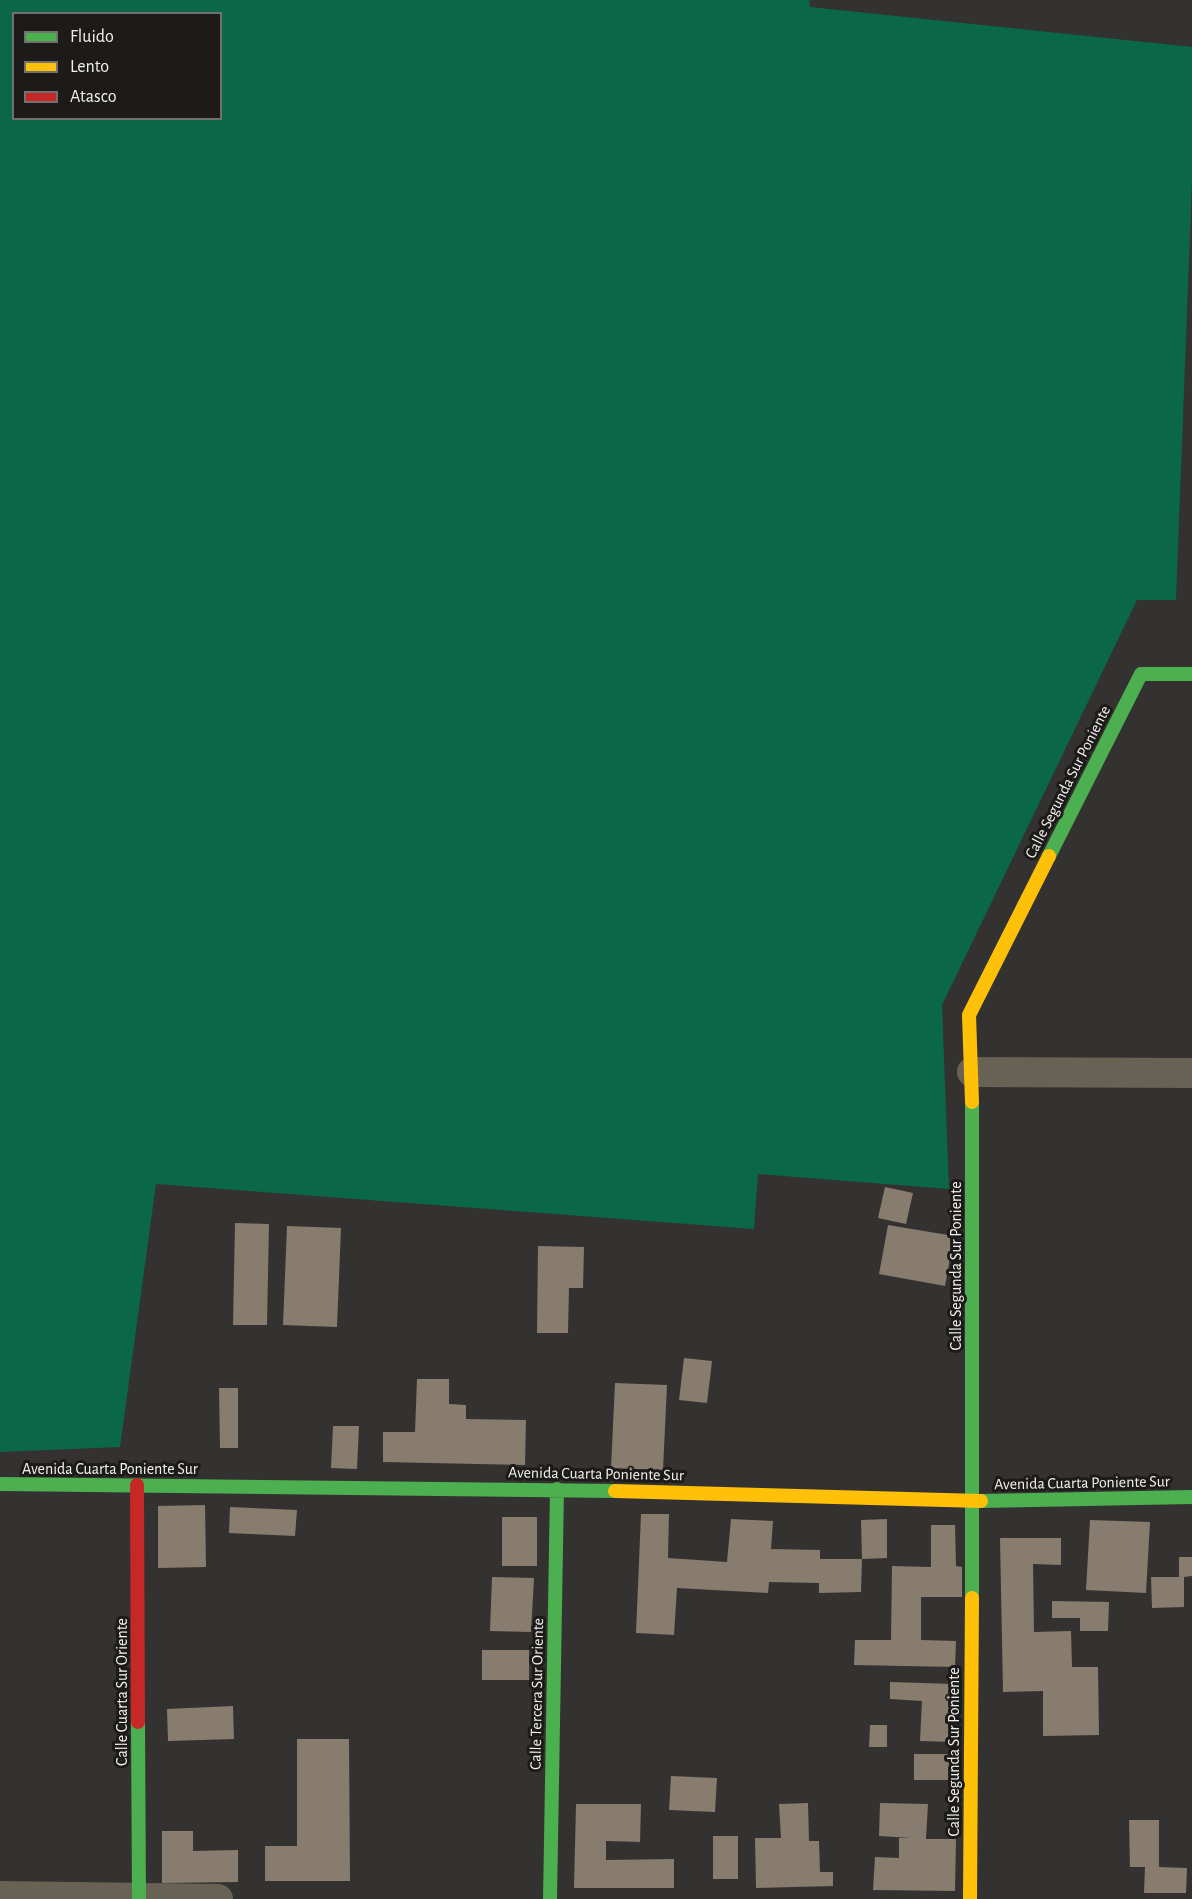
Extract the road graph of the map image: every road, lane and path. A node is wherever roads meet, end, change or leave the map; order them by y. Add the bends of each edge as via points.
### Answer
1 (1192, 674) edge
2 (972, 1072) junction
3 (1192, 1073) edge
4 (0, 1484) edge
5 (137, 1485) junction
6 (557, 1489) junction
7 (1192, 1497) edge
8 (973, 1501) junction
9 (0, 1896) edge
10 (140, 1898) edge
11 (218, 1899) edge
12 (550, 1899) edge
13 (970, 1899) edge

1 - 2 street, Calle Segunda Sur Poniente via 1141,674 969,1015
2 - 3 street
2 - 8 street, Calle Segunda Sur Poniente
4 - 5 street, Avenida Cuarta Poniente Sur
5 - 6 street, Avenida Cuarta Poniente Sur
5 - 10 street, Calle Cuarta Sur Oriente
6 - 8 street, Avenida Cuarta Poniente Sur
6 - 12 street, Calle Tercera Sur Oriente
7 - 8 street, Avenida Cuarta Poniente Sur
8 - 13 street, Calle Segunda Sur Poniente
9 - 10 street
10 - 11 street

